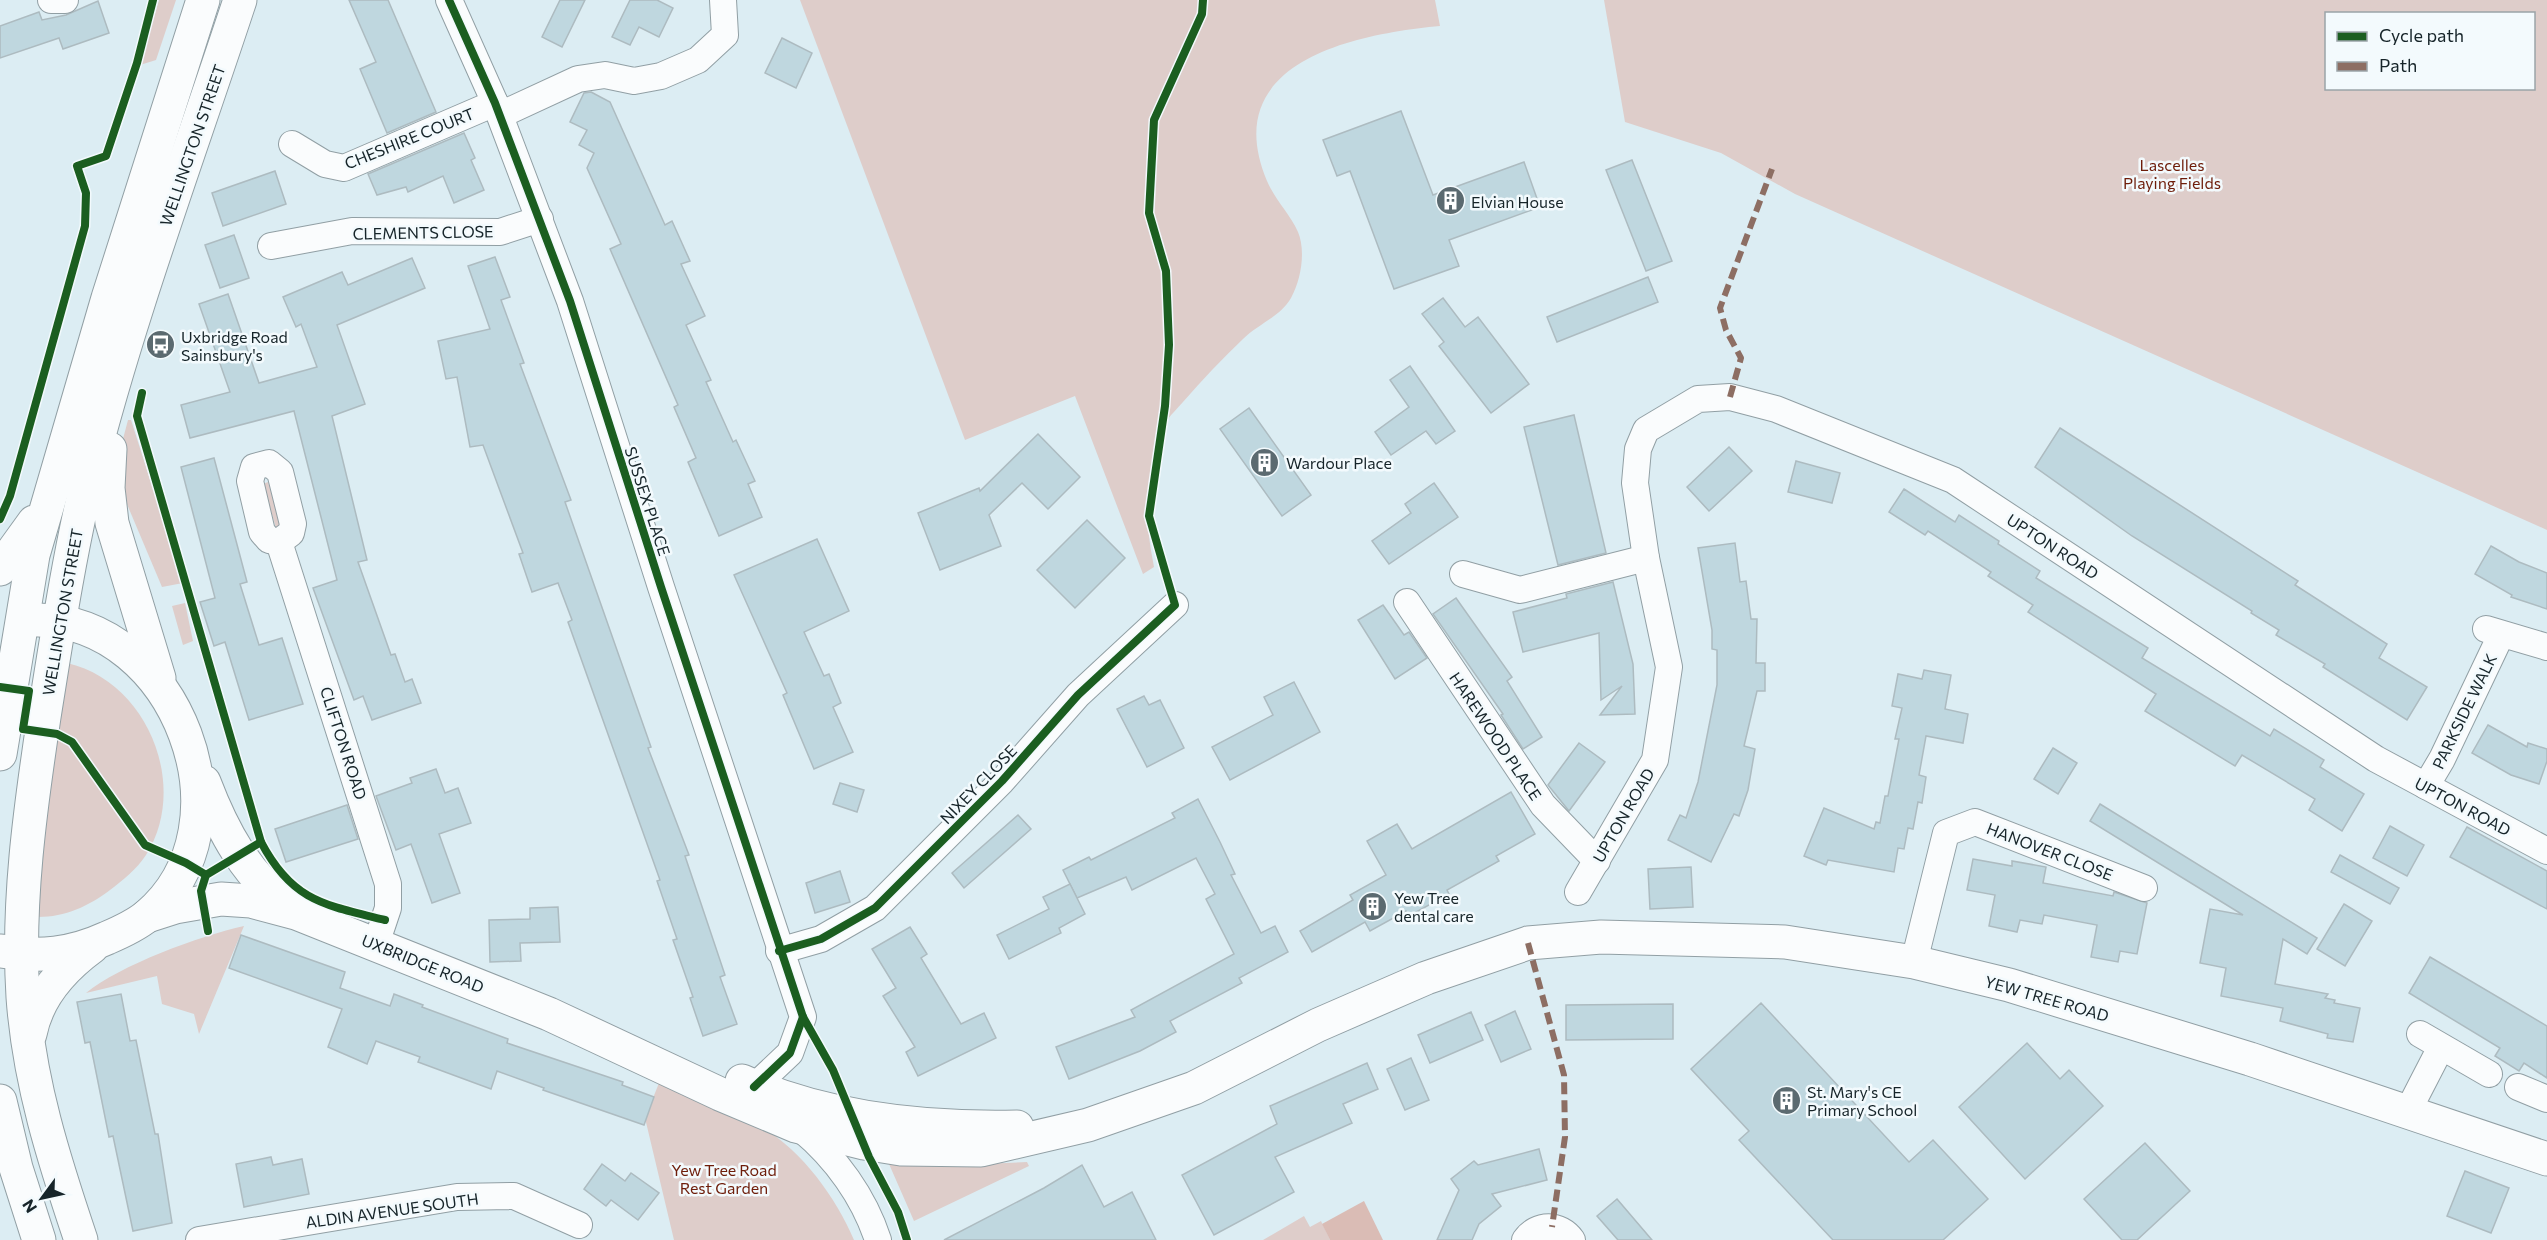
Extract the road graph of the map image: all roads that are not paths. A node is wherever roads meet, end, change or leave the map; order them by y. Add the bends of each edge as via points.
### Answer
1 (51, 0) edge
2 (65, 0) edge
3 (203, 0) edge
4 (240, 0) edge
5 (449, 0) edge
6 (723, 0) edge
7 (497, 109) junction
8 (292, 144) dead end
9 (540, 219) junction
10 (271, 246) dead end
11 (115, 381) junction
12 (50, 496) junction
13 (279, 542) dead end
14 (1646, 558) junction
15 (0, 569) edge
16 (1463, 574) dead end
17 (1407, 602) dead end
18 (1175, 605) dead end
19 (59, 622) junction
20 (10, 623) edge
21 (2547, 647) edge
22 (169, 701) junction
23 (186, 735) junction
24 (0, 754) edge
25 (2426, 786) junction
26 (2547, 851) edge
27 (1597, 861) junction
28 (2145, 888) dead end
29 (1578, 892) dead end
30 (297, 913) junction
31 (147, 916) junction
32 (98, 942) junction
33 (376, 944) junction
34 (779, 951) junction
35 (11, 953) edge
36 (1914, 962) junction
37 (549, 1014) junction
38 (28, 1042) junction
39 (2490, 1074) dead end
40 (754, 1086) junction
41 (2518, 1087) dead end
42 (2547, 1099) edge
43 (0, 1101) edge
44 (2408, 1111) junction
45 (0, 1118) edge
46 (1088, 1125) junction
47 (796, 1126) junction
48 (2547, 1159) edge
49 (16, 1168) junction
50 (579, 1225) dead end
51 (39, 1240) edge
52 (81, 1240) edge
53 (199, 1240) edge
54 (878, 1240) edge
55 (1525, 1240) edge
56 (1572, 1240) edge

1 - 2 street
3 - 12 main road, WELLINGTON STREET
4 - 11 main road, WELLINGTON STREET
5 - 7 street, SUSSEX PLACE
6 - 7 street, CHESHIRE COURT via 725,35 698,60 661,76 633,81 605,75 578,79
7 - 8 street, CHESHIRE COURT via 344,168 325,164
7 - 9 street, SUSSEX PLACE
9 - 10 street, CLEMENTS CLOSE via 500,232 352,231
9 - 34 street, SUSSEX PLACE via 570,301
11 - 19 main road, WELLINGTON STREET via 88,478
11 - 22 main road via 108,472 112,523 129,587
12 - 15 main road
12 - 20 main road, WELLINGTON STREET
13 - 33 street, CLIFTON ROAD via 388,884 388,908
14 - 16 street via 1520,590
14 - 25 street, UPTON ROAD via 1635,483 1638,449 1646,430 1698,399 1730,398 1776,409 1953,480 2376,759
14 - 27 street, UPTON ROAD via 1669,667 1655,760
17 - 27 street, HAREWOOD PLACE via 1543,805
18 - 34 street, NIXEY CLOSE via 1078,695 1002,781 875,908 820,939
19 - 20 main road
19 - 22 main road via 103,635 124,648
19 - 35 main road, WELLINGTON STREET
20 - 24 main road, WELLINGTON STREET
21 - 25 street, PARKSIDE WALK via 2493,632 2442,759
22 - 23 main road
23 - 30 main road, UXBRIDGE ROAD via 231,843 269,892
23 - 31 main road via 197,801 193,844 172,886
25 - 26 street, UPTON ROAD
27 - 29 street, UPTON ROAD
28 - 36 street, HANOVER CLOSE via 1975,822 1946,833
30 - 31 main road, UXBRIDGE ROAD via 250,901 221,899
30 - 33 main road, UXBRIDGE ROAD
31 - 32 main road
32 - 35 main road via 67,952
32 - 38 main road via 65,969 46,993
33 - 37 main road, UXBRIDGE ROAD
34 - 40 street, SUSSEX PLACE via 803,1017 790,1053
35 - 38 main road, WELLINGTON STREET
36 - 44 main road, YEW TREE ROAD via 2009,985
36 - 46 main road, YEW TREE ROAD via 1785,942 1601,937 1528,942 1426,978 1318,1025 1194,1088
37 - 40 main road via 652,1041
37 - 47 main road
38 - 52 main road, WELLINGTON STREET via 46,1133
39 - 44 street via 2431,1040
40 - 46 main road via 853,1116 983,1128
41 - 42 street
43 - 49 main road
44 - 48 main road, YEW TREE ROAD
45 - 49 main road
46 - 47 main road via 981,1150 901,1149
47 - 54 street via 831,1157 869,1211
49 - 51 main road
50 - 53 street, ALDIN AVENUE SOUTH via 514,1196 457,1197
55 - 56 street via 1534,1231 1552,1227

